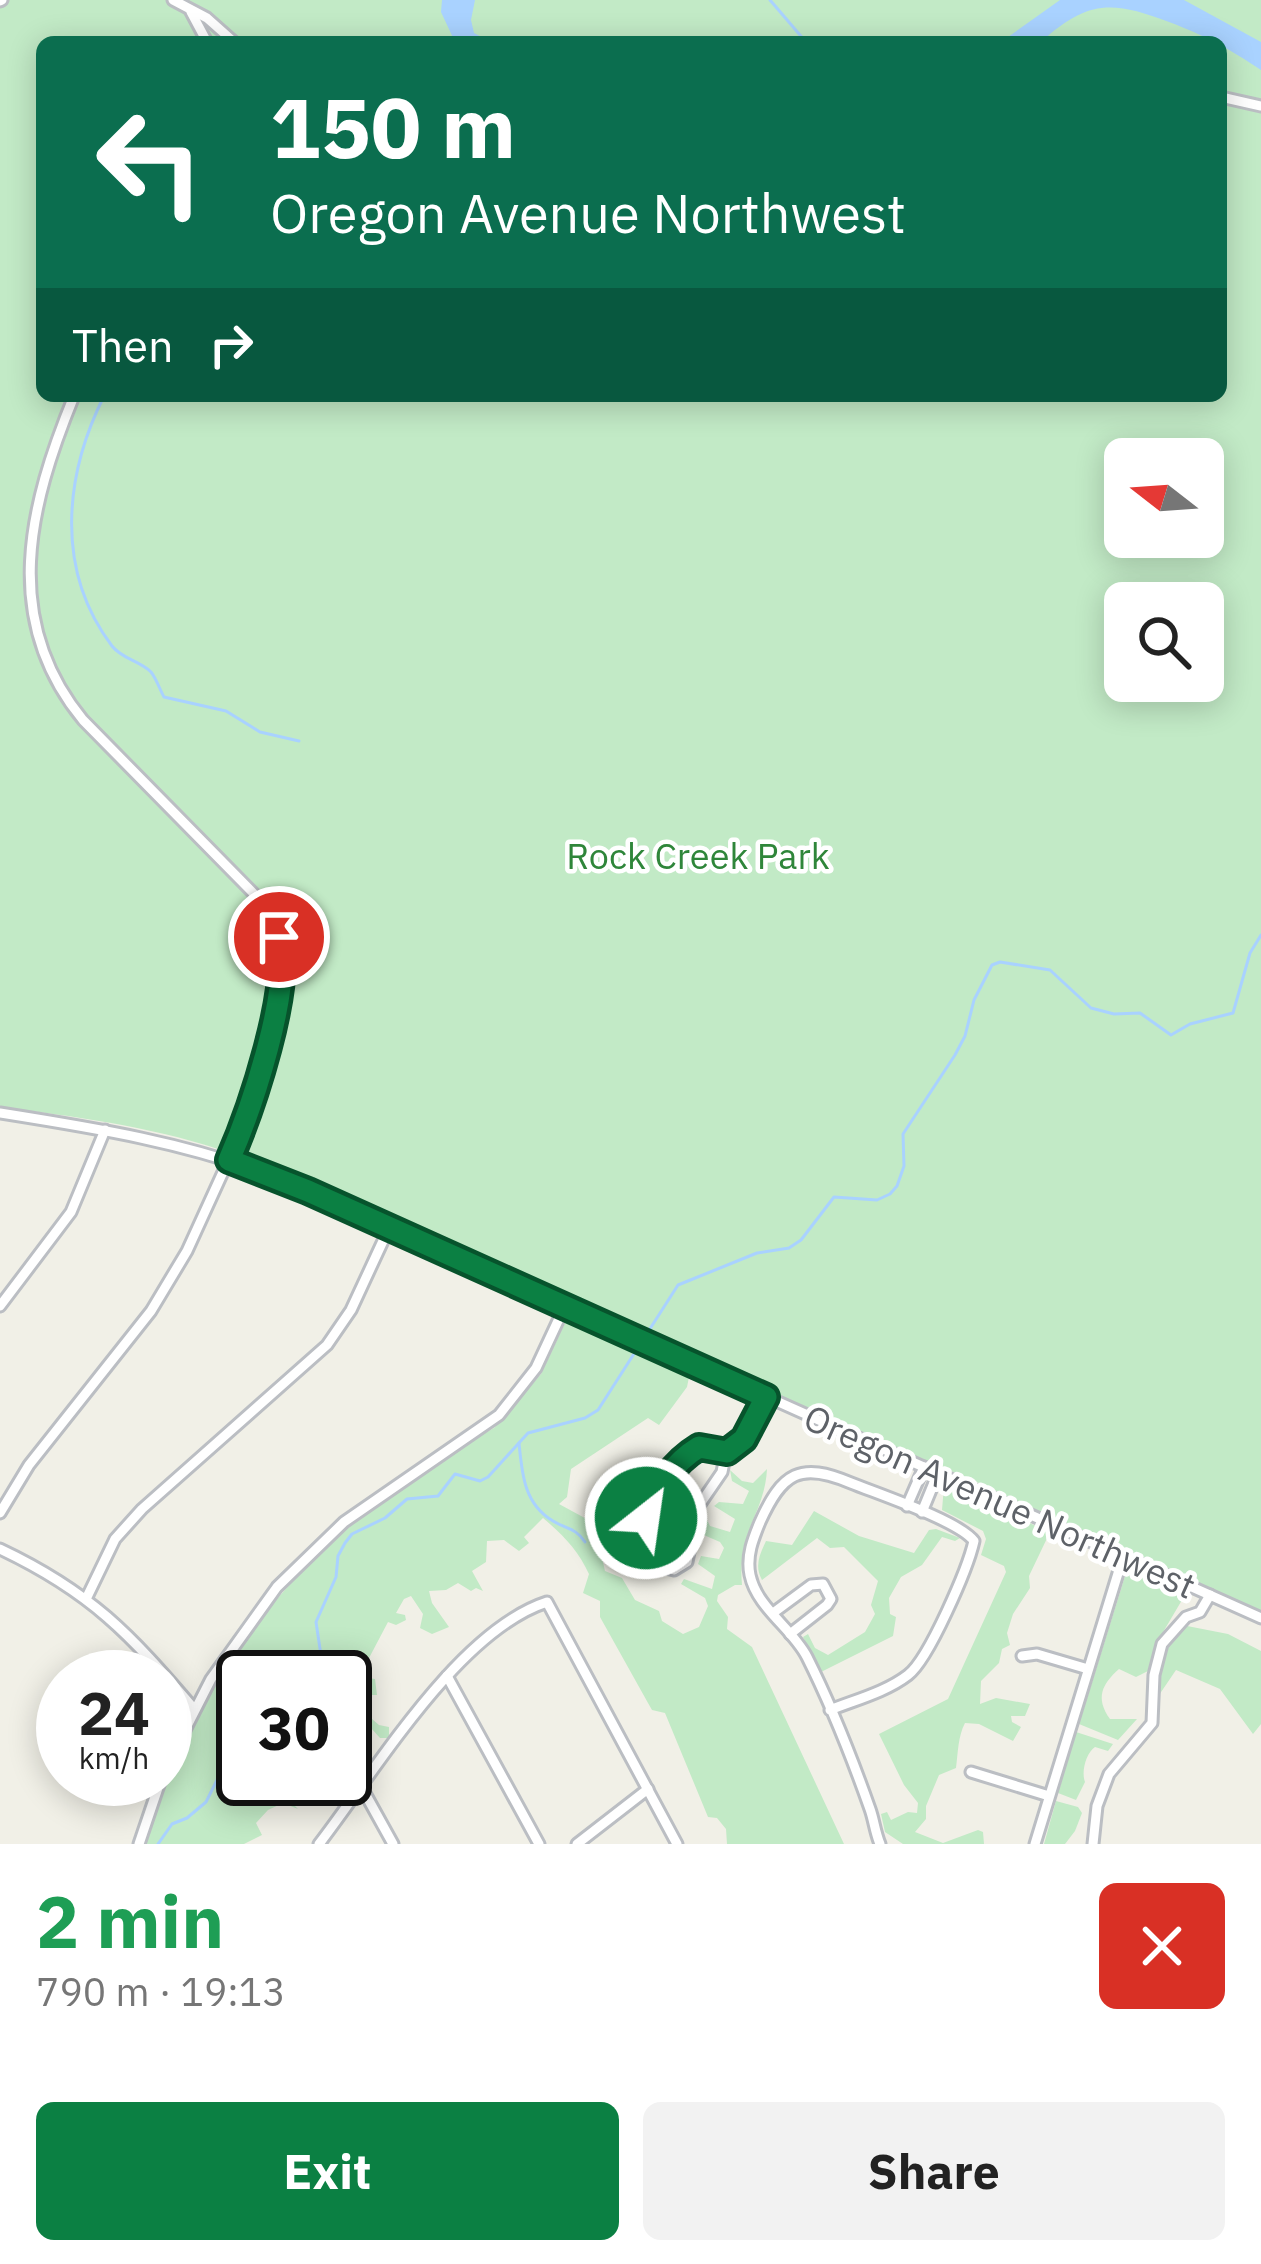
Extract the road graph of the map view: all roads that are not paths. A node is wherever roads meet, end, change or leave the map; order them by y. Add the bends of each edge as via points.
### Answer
1 (173, 0) edge
2 (189, 8) junction
3 (204, 36) edge
4 (221, 36) edge
5 (1227, 98) edge
6 (1261, 106) edge
7 (72, 402) edge
8 (0, 1113) edge
9 (105, 1130) junction
10 (229, 1160) junction
11 (389, 1228) junction
12 (0, 1306) edge
13 (564, 1308) junction
14 (766, 1397) junction
15 (727, 1452) junction
16 (924, 1467) junction
17 (938, 1473) junction
18 (908, 1506) junction
19 (922, 1512) junction
20 (0, 1513) edge
21 (0, 1549) edge
22 (1123, 1557) junction
23 (1191, 1587) junction
24 (1210, 1595) junction
25 (87, 1597) junction
26 (773, 1613) junction
27 (1186, 1617) junction
28 (1261, 1618) edge
29 (790, 1634) junction
30 (1022, 1656) dead end
31 (1088, 1669) junction
32 (447, 1676) junction
33 (194, 1709) junction
34 (830, 1710) junction
35 (192, 1713) edge
36 (970, 1772) dead end
37 (372, 1775) edge
38 (648, 1790) junction
39 (1049, 1796) junction
40 (152, 1806) edge
41 (348, 1806) edge
42 (372, 1806) edge
43 (139, 1844) edge
44 (319, 1844) edge
45 (393, 1844) edge
46 (539, 1844) edge
47 (577, 1844) edge
48 (677, 1844) edge
49 (881, 1844) edge
50 (1035, 1844) edge
51 (1093, 1844) edge

1 - 2 street
2 - 3 street
2 - 4 street
5 - 6 street
7 - 10 street via 33,522 32,590 43,654 88,724 254,892 282,945 280,1001
8 - 9 street, Oregon Avenue Northwest
9 - 10 street, Oregon Avenue Northwest
9 - 12 street via 70,1212
10 - 11 street, Oregon Avenue Northwest
10 - 20 street via 165,1290
11 - 13 street, Oregon Avenue Northwest
11 - 25 street via 327,1345 142,1509 116,1539
13 - 14 street, Oregon Avenue Northwest
13 - 33 street via 536,1368 499,1415 374,1498 307,1554 237,1638
14 - 15 street via 744,1439
14 - 16 street, Oregon Avenue Northwest
15 - 15 street via 696,1512 689,1560 677,1570 662,1568 646,1546 652,1500 693,1450
16 - 17 street, Oregon Avenue Northwest
16 - 18 street
17 - 19 street
17 - 22 street, Oregon Avenue Northwest
18 - 19 street
18 - 26 street via 823,1472 782,1484 749,1552 752,1582
19 - 34 street via 974,1541 929,1649 902,1679
21 - 25 street
22 - 23 street, Oregon Avenue Northwest
22 - 31 street
23 - 24 street, Oregon Avenue Northwest
23 - 27 street
24 - 27 street
24 - 28 street, Oregon Avenue Northwest
25 - 33 street
26 - 29 street
26 - 29 street via 811,1585 828,1589 827,1605
27 - 51 street via 1159,1653 1152,1723 1103,1787
29 - 34 street
30 - 31 street
31 - 39 street
32 - 37 street
32 - 38 street via 485,1638 547,1602
32 - 46 street
33 - 35 street
34 - 49 street
36 - 39 street
38 - 47 street
38 - 48 street
39 - 50 street
40 - 43 street
41 - 44 street
42 - 45 street

